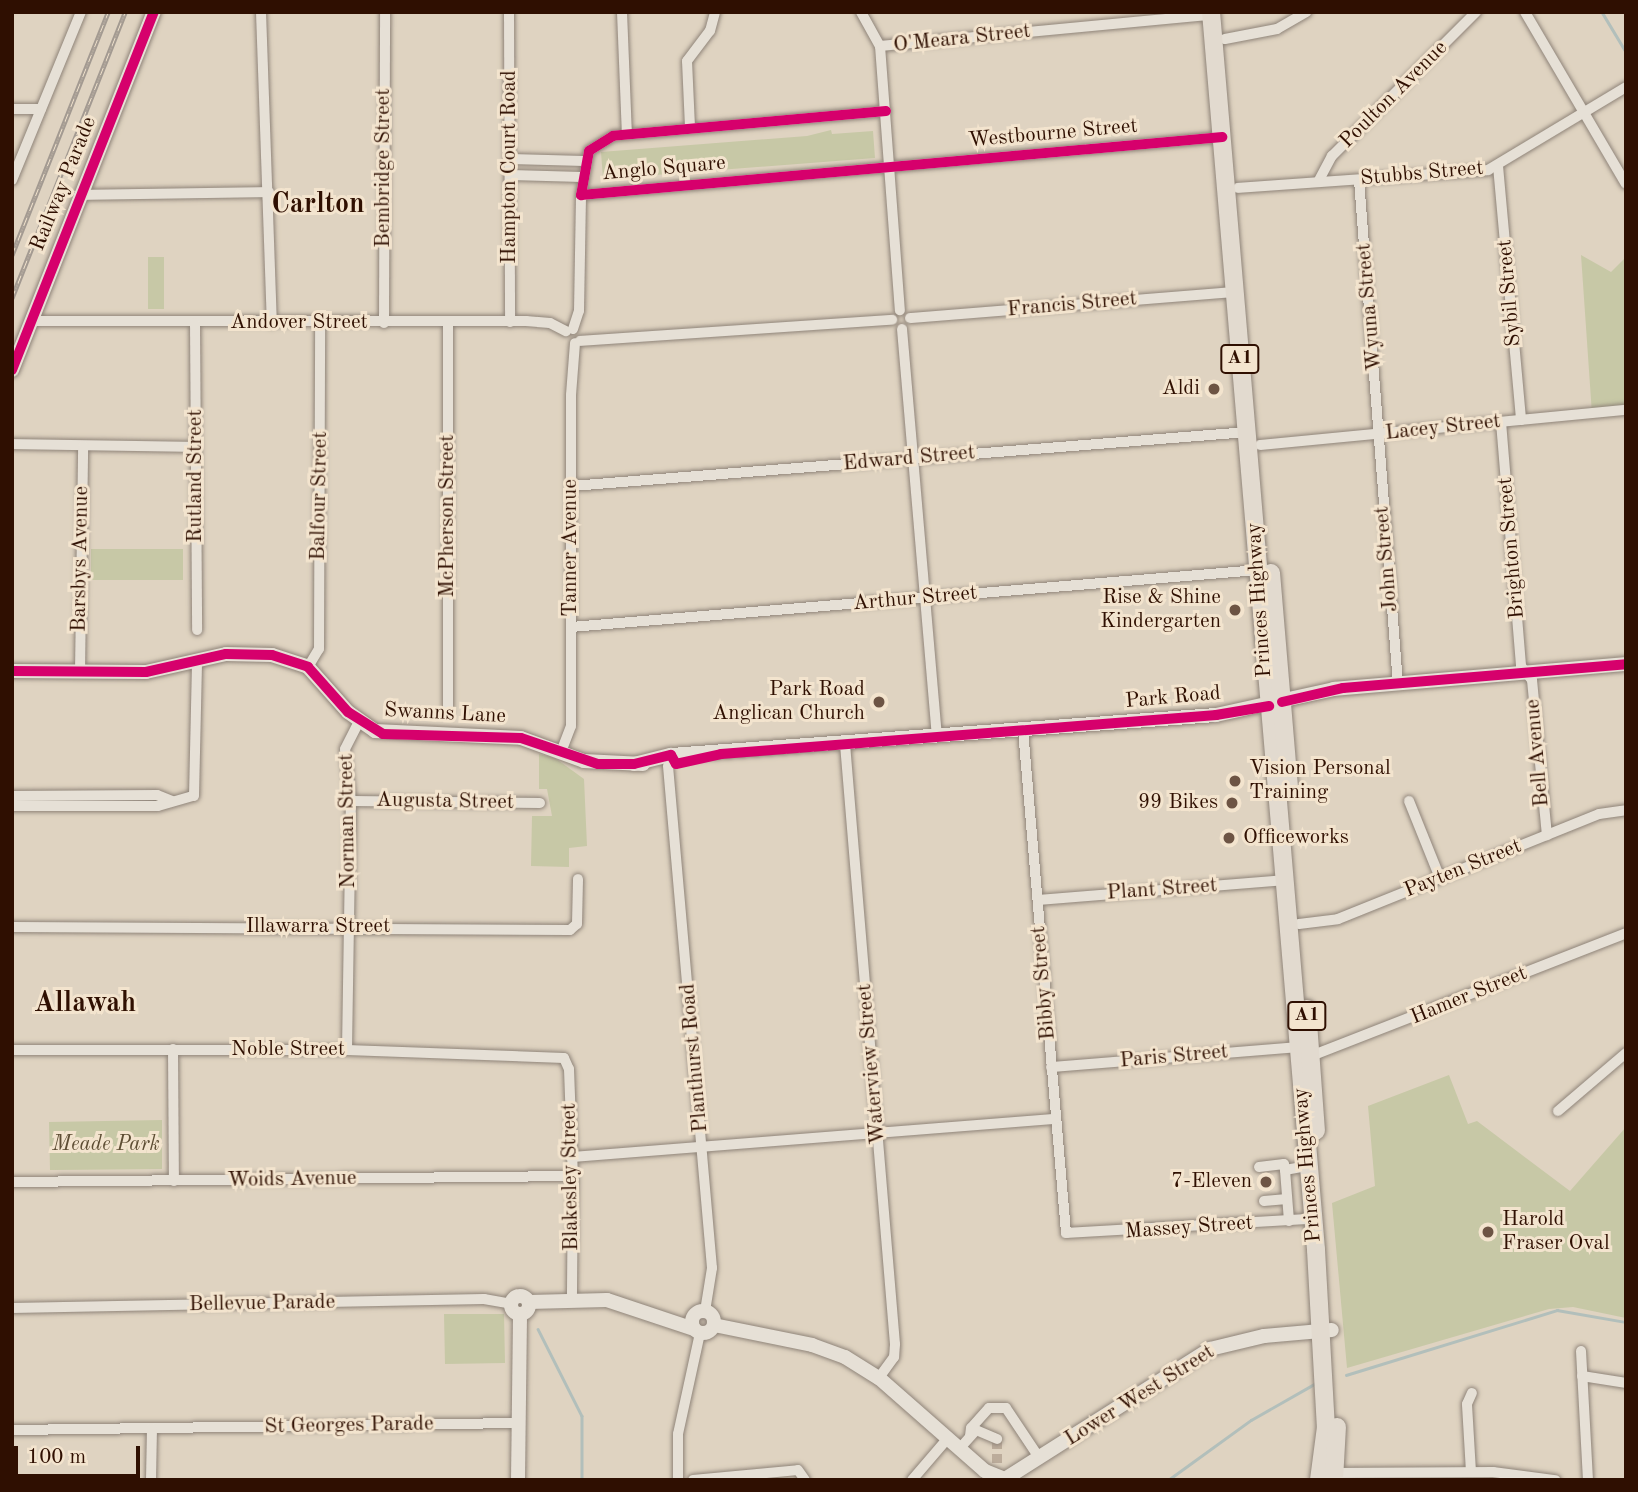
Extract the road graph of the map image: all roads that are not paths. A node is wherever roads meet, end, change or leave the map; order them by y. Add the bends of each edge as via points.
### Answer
1 (81, 12) edge
2 (154, 12) edge
3 (261, 12) edge
4 (385, 12) edge
5 (509, 12) edge
6 (622, 12) edge
7 (715, 12) edge
8 (861, 12) edge
9 (1307, 12) edge
10 (1476, 12) edge
11 (1525, 12) edge
12 (1215, 13) edge
13 (1225, 39) junction
14 (880, 47) junction
15 (1626, 87) edge
16 (12, 109) edge
17 (41, 109) junction
18 (886, 111) junction
19 (1583, 113) junction
20 (690, 127) junction
21 (626, 134) junction
22 (1222, 137) junction
23 (511, 159) junction
24 (584, 161) junction
25 (1498, 166) junction
26 (889, 170) junction
27 (511, 175) junction
28 (582, 177) junction
29 (12, 180) edge
30 (1359, 180) junction
31 (1318, 182) junction
32 (1626, 184) edge
33 (1238, 188) junction
34 (269, 192) junction
35 (79, 195) junction
36 (581, 195) junction
37 (1235, 292) junction
38 (900, 310) junction
39 (910, 318) junction
40 (892, 320) junction
41 (30, 321) junction
42 (510, 321) junction
43 (195, 323) junction
44 (272, 323) junction
45 (320, 323) junction
46 (384, 323) junction
47 (448, 323) junction
48 (902, 329) junction
49 (569, 330) junction
50 (578, 342) junction
51 (12, 370) edge
52 (1626, 410) edge
53 (1521, 420) junction
54 (1502, 422) junction
55 (1378, 434) junction
56 (1253, 438) junction
57 (12, 444) edge
58 (83, 446) junction
59 (195, 447) junction
60 (914, 459) junction
61 (572, 486) junction
62 (1259, 570) junction
63 (925, 598) junction
64 (571, 627) junction
65 (197, 630) dead end
66 (197, 660) junction
67 (1626, 664) edge
68 (308, 667) junction
69 (12, 671) edge
70 (80, 671) junction
71 (1527, 673) junction
72 (1398, 684) junction
73 (1276, 704) junction
74 (448, 710) dead end
75 (359, 721) junction
76 (1023, 730) junction
77 (937, 737) junction
78 (845, 744) junction
79 (561, 752) junction
80 (671, 762) junction
81 (12, 796) edge
82 (173, 801) junction
83 (351, 801) junction
84 (1409, 801) dead end
85 (540, 803) dead end
86 (12, 806) edge
87 (1626, 810) edge
88 (1547, 835) junction
89 (1440, 878) junction
90 (578, 879) dead end
91 (1286, 880) junction
92 (1038, 900) junction
93 (1299, 924) junction
94 (12, 927) edge
95 (349, 927) junction
96 (1626, 933) edge
97 (173, 1049) junction
98 (12, 1050) edge
99 (347, 1050) junction
100 (1304, 1051) junction
101 (1626, 1054) edge
102 (564, 1058) joint
103 (1051, 1067) junction
104 (1558, 1111) dead end
105 (1055, 1119) junction
106 (877, 1130) junction
107 (702, 1145) junction
108 (571, 1157) junction
109 (1307, 1166) junction
110 (1259, 1167) dead end
111 (1285, 1170) junction
112 (573, 1176) junction
113 (174, 1181) junction
114 (12, 1182) edge
115 (1287, 1199) junction
116 (1264, 1200) dead end
117 (1311, 1219) junction
118 (1289, 1221) junction
119 (1067, 1234) joint
120 (572, 1298) junction
121 (520, 1307) junction
122 (12, 1308) edge
123 (701, 1312) junction
124 (662, 1314) junction
125 (714, 1325) junction
126 (697, 1331) junction
127 (1326, 1331) junction
128 (1581, 1351) dead end
129 (1583, 1376) junction
130 (879, 1378) junction
131 (1626, 1383) edge
132 (1472, 1393) dead end
133 (517, 1423) junction
134 (152, 1428) junction
135 (12, 1430) edge
136 (970, 1436) junction
137 (997, 1440) dead end
138 (954, 1443) junction
139 (1040, 1459) junction
140 (1471, 1472) junction
141 (996, 1474) edge
142 (1327, 1476) edge
143 (1495, 1476) edge
144 (1358, 1477) edge
145 (151, 1480) edge
146 (519, 1480) edge
147 (678, 1480) edge
148 (693, 1480) edge
149 (805, 1480) edge
150 (912, 1480) edge
151 (1555, 1480) edge
152 (1588, 1480) edge

1 - 17 street
2 - 35 main road, Railway Parade
3 - 34 street
4 - 46 street, Bembridge Street
5 - 23 street, Hampton Court Road
6 - 21 street
7 - 20 street via 710,31 687,61
8 - 14 street
9 - 13 street via 1277,29
10 - 31 street, Poulton Avenue via 1332,156
11 - 19 street
12 - 13 highway, Princes Highway / A1
12 - 14 street, O'Meara Street
12 - 22 highway, Princes Highway / A1
13 - 33 highway, Princes Highway / A1
14 - 18 street
15 - 19 street, Stubbs Street
16 - 17 street
17 - 29 street
18 - 20 street, Anglo Square
18 - 26 street
19 - 25 street, Stubbs Street
19 - 32 street
20 - 21 street, Anglo Square
21 - 24 street, Anglo Square via 596,144
22 - 26 street, Westbourne Street
22 - 37 highway, Princes Highway / A1
23 - 24 street, Anglo Square
23 - 27 street, Hampton Court Road
24 - 28 street, Anglo Square
25 - 30 street, Stubbs Street
25 - 53 street, Sybil Street
26 - 36 street, Anglo Square
26 - 38 street
27 - 28 street, Anglo Square
27 - 42 street, Hampton Court Road
28 - 36 street, Anglo Square
30 - 31 street, Stubbs Street
30 - 55 street, Wyuna Street
31 - 33 street, Stubbs Street
33 - 56 highway, Princes Highway / A1
34 - 35 street
34 - 44 street
35 - 41 main road, Railway Parade
36 - 49 street via 579,311
37 - 39 street, Francis Street
37 - 56 highway, Princes Highway / A1
38 - 39 street
38 - 40 street
39 - 48 street
40 - 48 street
40 - 50 street
41 - 43 street, Andover Street
41 - 51 main road, Railway Parade
42 - 47 street, Andover Street
42 - 49 street, Andover Street via 551,323
43 - 44 street, Andover Street
43 - 59 street, Rutland Street
44 - 45 street, Andover Street
45 - 46 street, Andover Street
45 - 68 street, Balfour Street via 318,649
46 - 47 street, Andover Street
47 - 74 street, McPherson Street
48 - 60 street
49 - 50 street via 566,338
50 - 61 street, Tanner Avenue
52 - 53 street, Lacey Street
53 - 54 street, Lacey Street
54 - 55 street, Lacey Street
54 - 71 street, Brighton Street via 1521,666
55 - 56 street, Lacey Street
55 - 72 street, John Street
56 - 60 street, Edward Street
56 - 62 highway, Princes Highway / A1
56 - 73 highway, Princes Highway / A1
57 - 58 street
58 - 59 street
58 - 70 street, Barsbys Avenue
59 - 65 street, Rutland Street
60 - 61 street, Edward Street
60 - 63 street
61 - 64 street, Tanner Avenue
62 - 63 street, Arthur Street
62 - 73 highway, Princes Highway / A1
63 - 64 street, Arthur Street
63 - 77 street
64 - 79 street, Tanner Avenue via 571,726
66 - 68 main road via 226,654 272,655
66 - 70 main road via 158,671
66 - 82 street via 194,796
67 - 71 main road, Park Road
68 - 75 main road, Swanns Lane
69 - 70 main road
71 - 72 main road, Park Road
71 - 88 street, Bell Avenue via 1532,680
72 - 73 main road, Park Road via 1320,691
73 - 76 main road, Park Road via 1216,715
73 - 91 highway, Princes Highway / A1
73 - 93 highway, Princes Highway / A1
75 - 79 main road, Swanns Lane via 383,734 521,738
75 - 83 street, Norman Street via 345,750
76 - 77 main road, Park Road
76 - 92 street, Bibby Street
77 - 78 main road, Park Road
78 - 80 main road, Park Road
78 - 106 street, Waterview Street
79 - 80 main road, Park Road via 598,764
80 - 107 street, Planthurst Road
81 - 82 street via 156,795
82 - 86 street via 158,806
83 - 85 street, Augusta Street
83 - 95 street, Norman Street
84 - 89 street
87 - 88 street, Payten Street via 1599,814
88 - 89 street, Payten Street
89 - 93 street, Payten Street via 1338,919
90 - 95 street, Illawarra Street via 577,924 570,930
91 - 92 street, Plant Street
91 - 100 highway, Princes Highway / A1
92 - 103 street, Bibby Street
93 - 100 highway, Princes Highway / A1
94 - 95 street, Illawarra Street
95 - 99 street, Norman Street
96 - 100 street, Hamer Street
97 - 98 street, Noble Street
97 - 99 street, Noble Street
97 - 113 street
99 - 102 street, Noble Street
100 - 103 street, Paris Street
100 - 109 highway, Princes Highway / A1
100 - 127 highway, Princes Highway / A1
101 - 104 street
102 - 108 street, Blakesley Street via 569,1069
103 - 105 street, Bibby Street
105 - 106 street
105 - 119 street, Bibby Street
106 - 107 street
106 - 130 street, Waterview Street via 895,1344 894,1357
107 - 108 street
107 - 123 street, Planthurst Road via 712,1268
108 - 112 street, Blakesley Street
109 - 111 street
109 - 117 highway, Princes Highway / A1
110 - 111 street via 1284,1164
111 - 115 street
112 - 113 street, Woids Avenue
112 - 120 street, Blakesley Street
113 - 114 street, Woids Avenue
115 - 116 street
115 - 118 street
117 - 118 street, Massey Street
117 - 127 highway, Princes Highway / A1
118 - 119 street, Massey Street
120 - 121 main road, Bellevue Parade
120 - 124 main road, Bellevue Parade via 607,1300
121 - 122 street, Bellevue Parade via 484,1299
121 - 133 main road
123 - 124 main road, Bellevue Parade
123 - 125 main road via 713,1316
123 - 126 main road
124 - 126 main road, Bellevue Parade
125 - 126 main road
125 - 130 main road via 823,1348
126 - 147 street via 678,1434
127 - 139 main road, Lower West Street via 1264,1336 1210,1349
127 - 142 highway, Princes Highway / A1
128 - 129 street
129 - 131 street
129 - 152 street
130 - 138 main road
132 - 140 street via 1467,1404
133 - 134 street, St Georges Parade
133 - 146 main road
134 - 135 street, St Georges Parade
134 - 145 street
136 - 137 street via 982,1429
136 - 138 street
136 - 139 street via 971,1427 989,1408 1006,1408
138 - 141 main road
138 - 150 street
139 - 141 main road, Lower West Street via 1015,1476
140 - 143 street
140 - 144 street
142 - 144 street
143 - 151 street
148 - 149 street via 798,1470

